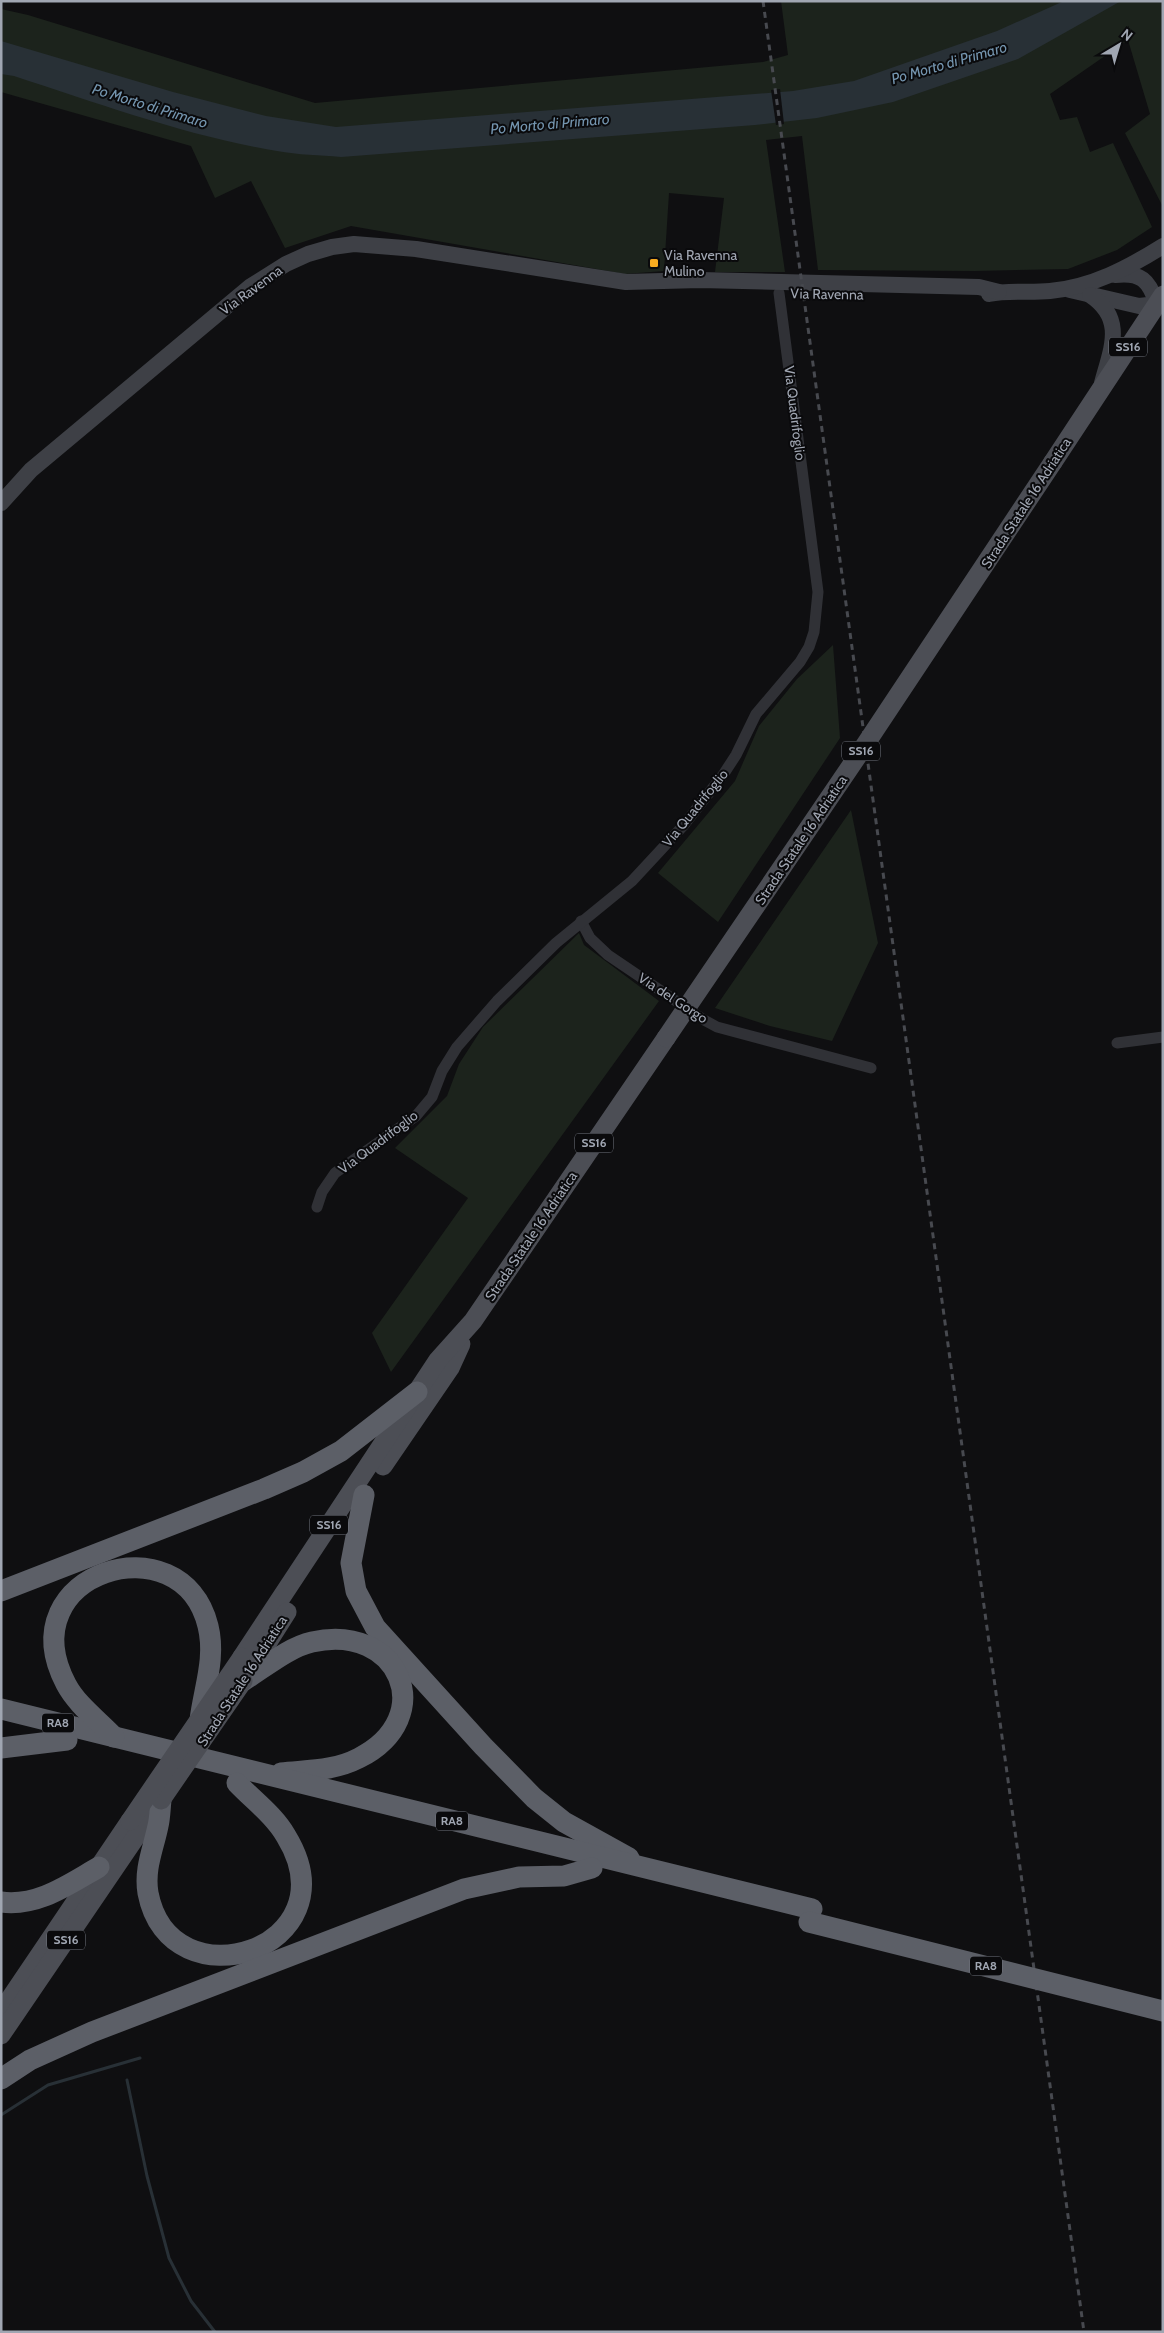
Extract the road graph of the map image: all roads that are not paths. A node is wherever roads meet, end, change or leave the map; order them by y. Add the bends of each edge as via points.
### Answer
1 (1163, 246) edge
2 (1109, 276) junction
3 (655, 283) junction
4 (1063, 289) junction
5 (999, 292) junction
6 (779, 293) junction
7 (1088, 294) junction
8 (1160, 299) edge
9 (1100, 390) junction
10 (1, 503) edge
11 (581, 921) junction
12 (1163, 1037) edge
13 (1117, 1043) dead end
14 (871, 1068) dead end
15 (317, 1207) dead end
16 (473, 1321) junction
17 (417, 1392) junction
18 (364, 1495) junction
19 (1, 1591) edge
20 (256, 1661) junction
21 (243, 1681) joint
22 (1, 1709) edge
23 (200, 1720) junction
24 (1, 1724) edge
25 (114, 1737) junction
26 (67, 1740) junction
27 (1, 1748) edge
28 (261, 1774) junction
29 (237, 1783) junction
30 (161, 1800) junction
31 (123, 1843) junction
32 (99, 1867) junction
33 (592, 1868) junction
34 (644, 1868) junction
35 (1, 1902) edge
36 (810, 1916) junction
37 (1163, 1998) edge
38 (1, 2012) edge
39 (1163, 2012) edge
40 (1, 2035) edge
41 (1, 2079) edge

1 - 2 main road, Via Ravenna
2 - 4 main road, Via Ravenna
2 - 8 main road, Via Ravenna via 1138,276
3 - 5 main road, Via Ravenna via 700,280 979,287
3 - 6 main road, Via Ravenna via 705,291
3 - 10 main road, Via Ravenna via 590,278 377,245 332,247 308,254 251,286 31,470
4 - 5 main road, Via Ravenna
4 - 7 main road, Via Ravenna
5 - 6 main road, Via Ravenna via 979,296
6 - 11 street, Via Quadrifoglio via 818,592 814,632 800,662 756,714 732,761 683,826 632,881
7 - 8 main road, Via Ravenna via 1139,306
7 - 9 main road, Via Ravenna via 1106,308 1113,329 1112,351
8 - 9 main road, Strada Statale 16 Adriatica / SS16
9 - 16 main road, Strada Statale 16 Adriatica / SS16, bridge via 859,754
11 - 14 street, Via del Gorgo via 590,938 608,954 704,1020
11 - 15 street, Via Quadrifoglio via 473,1026 457,1046 432,1097 416,1116 335,1174 322,1192
12 - 13 street
16 - 17 main road, Strada Statale 16 Adriatica / SS16 via 438,1360
16 - 18 main road, Strada Statale 16 Adriatica / SS16 via 450,1368
17 - 19 highway via 341,1451 303,1472
17 - 20 main road, Strada Statale 16 Adriatica / SS16
18 - 20 main road, Strada Statale 16 Adriatica / SS16
18 - 34 highway via 351,1563 356,1591 375,1627 534,1798 564,1822 604,1842
20 - 21 highway
20 - 23 main road, Strada Statale 16 Adriatica / SS16, bridge
20 - 28 highway via 312,1642 336,1638 360,1642 378,1651 393,1666 401,1683 402,1704 400,1715 388,1736 359,1758 316,1771
21 - 30 main road, Strada Statale 16 Adriatica / SS16, bridge
22 - 25 highway, RA8
23 - 25 highway via 202,1696 210,1671 211,1647 200,1605 179,1581 164,1573 138,1568 116,1570 96,1576 78,1587 65,1601 58,1617 55,1646 58,1665 73,1694
23 - 31 main road, Strada Statale 16 Adriatica / SS16, bridge
24 - 26 highway, RA8
25 - 28 highway, RA8
26 - 27 highway
26 - 29 highway, RA8
28 - 34 highway, RA8
29 - 30 highway via 286,1836 296,1861 300,1886 291,1920 274,1938 254,1950 229,1956 203,1953 180,1943 161,1926 150,1903 147,1878
29 - 33 highway, RA8
30 - 31 main road, Strada Statale 16 Adriatica / SS16
31 - 32 main road, Strada Statale 16 Adriatica / SS16
31 - 40 main road, Strada Statale 16 Adriatica / SS16
32 - 35 highway via 48,1896
32 - 38 main road, Strada Statale 16 Adriatica / SS16
33 - 36 highway, RA8
33 - 41 highway via 564,1876 519,1877 464,1889 54,2048
34 - 36 highway, RA8
36 - 37 highway, RA8 via 1071,1973
36 - 39 highway, RA8, bridge

